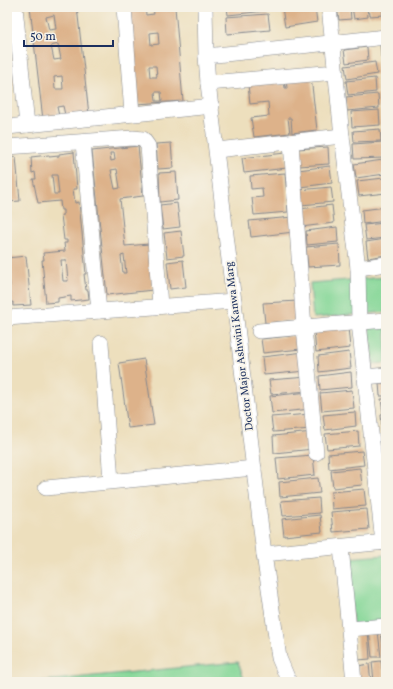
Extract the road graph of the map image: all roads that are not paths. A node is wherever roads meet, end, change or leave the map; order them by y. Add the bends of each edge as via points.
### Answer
1 (15, 7) edge
2 (124, 7) edge
3 (205, 7) edge
4 (329, 7) edge
5 (386, 37) edge
6 (333, 43) junction
7 (206, 56) junction
8 (336, 72) junction
9 (208, 83) junction
10 (212, 106) junction
11 (132, 114) junction
12 (28, 125) junction
13 (7, 127) edge
14 (342, 136) junction
15 (291, 142) junction
16 (83, 143) junction
17 (7, 147) edge
18 (217, 150) junction
19 (386, 264) edge
20 (358, 268) junction
21 (234, 301) junction
22 (160, 306) junction
23 (100, 311) junction
24 (7, 318) edge
25 (386, 320) edge
26 (359, 323) junction
27 (304, 328) junction
28 (259, 331) dead end
29 (101, 343) dead end
30 (386, 375) edge
31 (365, 377) junction
32 (316, 453) dead end
33 (254, 468) junction
34 (111, 481) junction
35 (46, 488) dead end
36 (384, 543) edge
37 (341, 547) junction
38 (264, 554) junction
39 (386, 626) edge
40 (349, 629) junction
41 (289, 682) edge
42 (354, 682) edge

1 - 12 street
2 - 11 street
3 - 7 street, Doctor Major Ashwini Kanwa Marg
4 - 6 street
5 - 6 street
6 - 7 street
6 - 8 street
7 - 9 street, Doctor Major Ashwini Kanwa Marg
8 - 9 street
8 - 14 street
9 - 10 street, Doctor Major Ashwini Kanwa Marg
10 - 11 street
10 - 18 street, Doctor Major Ashwini Kanwa Marg
11 - 12 street
12 - 13 street
14 - 15 street
14 - 20 street
15 - 18 street
15 - 27 street
16 - 17 street
16 - 22 street via 133,138 143,139 148,146
16 - 23 street
18 - 21 street, Doctor Major Ashwini Kanwa Marg
19 - 20 street
20 - 26 street
21 - 22 street
21 - 33 street, Doctor Major Ashwini Kanwa Marg
22 - 23 street
23 - 24 street
25 - 26 street
26 - 27 street
26 - 31 street
27 - 28 street
27 - 32 street
29 - 34 street
30 - 31 street
31 - 36 street
33 - 34 street
33 - 38 street, Doctor Major Ashwini Kanwa Marg
34 - 35 street
36 - 37 street
37 - 38 street
37 - 40 street
38 - 41 street, Doctor Major Ashwini Kanwa Marg via 279,658
39 - 40 street
40 - 42 street

